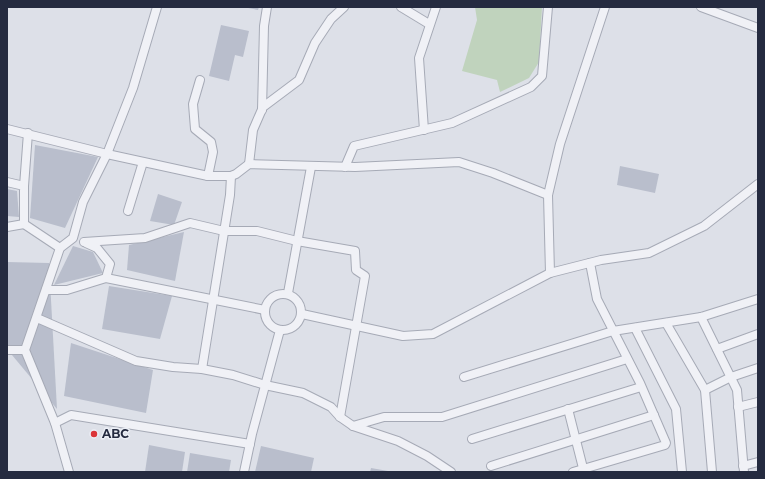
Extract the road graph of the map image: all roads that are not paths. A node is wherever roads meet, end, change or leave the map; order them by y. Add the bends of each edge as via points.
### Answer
1 (157, 7) edge
2 (267, 7) edge
3 (344, 7) edge
4 (401, 7) edge
5 (436, 7) edge
6 (548, 7) edge
7 (605, 7) edge
8 (701, 7) edge
9 (429, 24) junction
10 (758, 28) edge
11 (200, 80) dead end
12 (262, 110) junction
13 (8, 127) edge
14 (424, 130) junction
15 (28, 133) junction
16 (106, 154) junction
17 (143, 162) junction
18 (249, 164) junction
19 (311, 167) junction
20 (345, 167) junction
21 (208, 176) junction
22 (230, 176) junction
23 (7, 182) edge
24 (758, 184) edge
25 (24, 186) junction
26 (548, 195) junction
27 (128, 211) dead end
28 (24, 224) junction
29 (7, 227) edge
30 (224, 231) junction
31 (73, 238) junction
32 (297, 241) junction
33 (84, 242) junction
34 (60, 248) junction
35 (590, 263) junction
36 (550, 273) junction
37 (106, 278) junction
38 (46, 290) junction
39 (288, 294) junction
40 (758, 299) edge
41 (213, 300) junction
42 (265, 310) junction
43 (302, 314) junction
44 (702, 317) junction
45 (36, 318) junction
46 (666, 323) junction
47 (356, 326) junction
48 (635, 328) junction
49 (280, 330) junction
50 (613, 331) junction
51 (758, 334) edge
52 (717, 349) junction
53 (7, 350) edge
54 (25, 350) junction
55 (627, 359) junction
56 (758, 368) edge
57 (202, 369) junction
58 (464, 377) dead end
59 (731, 377) junction
60 (265, 385) junction
61 (641, 387) junction
62 (705, 390) junction
63 (758, 402) edge
64 (738, 407) junction
65 (568, 409) junction
66 (654, 415) junction
67 (340, 417) junction
68 (55, 423) junction
69 (353, 426) junction
70 (472, 439) dead end
71 (576, 440) junction
72 (250, 444) junction
73 (758, 462) edge
74 (491, 466) dead end
75 (743, 469) edge
76 (584, 470) edge
77 (69, 472) edge
78 (244, 472) edge
79 (451, 472) edge
80 (573, 472) edge
81 (682, 472) edge
82 (712, 472) edge

1 - 16 street via 133,88
2 - 12 street via 264,26
3 - 12 street via 315,43 299,80 279,93
4 - 9 street
5 - 9 street
6 - 14 street via 542,76 531,87 452,123
7 - 26 street via 560,144
8 - 10 street
9 - 14 street via 419,58
11 - 21 street via 193,104 195,129 211,142 213,152
12 - 18 street via 253,130
13 - 15 street
14 - 20 street via 354,146
15 - 16 street
15 - 25 street
16 - 17 street
16 - 31 street via 83,202
17 - 21 street
17 - 27 street
18 - 19 street
18 - 22 street
19 - 20 street
19 - 32 street
20 - 26 street via 459,162 493,172
21 - 22 street
22 - 30 street via 230,195
23 - 25 street
24 - 35 street via 704,226 649,253
25 - 28 street
26 - 36 street
28 - 29 street
28 - 34 street
30 - 32 street via 257,231
30 - 33 street via 190,223 145,238
30 - 41 street
31 - 33 street
31 - 34 street
32 - 39 street
32 - 47 street via 355,251 356,270 365,276
33 - 37 street via 97,248 110,264
34 - 38 street
35 - 36 street
35 - 50 street via 597,299
36 - 47 street via 433,334 403,336
37 - 38 street via 67,290
37 - 41 street
38 - 45 street
39 - 42 street via 275,295 266,304
39 - 43 street via 299,301
40 - 44 street
41 - 42 street
41 - 57 street
42 - 49 street via 269,323
43 - 47 street
43 - 49 street via 295,326 288,330
44 - 46 street
44 - 52 street
45 - 54 street
45 - 57 street via 136,361 173,368
46 - 48 street
46 - 62 street
47 - 67 street
48 - 50 street
48 - 81 street via 676,409
49 - 60 street
50 - 55 street
50 - 58 street
51 - 52 street
52 - 59 street
53 - 54 street
54 - 68 street
55 - 61 street
55 - 69 street via 442,416 384,417
56 - 59 street
57 - 60 street
59 - 62 street
59 - 64 street via 737,390
60 - 67 street via 302,393 331,407
60 - 72 street
61 - 65 street
61 - 66 street
62 - 82 street
63 - 64 street
64 - 75 street
65 - 70 street
65 - 71 street
66 - 71 street
66 - 76 street via 665,445
67 - 69 street
68 - 72 street via 71,415
68 - 77 street
69 - 79 street via 398,442 427,456
71 - 74 street
71 - 76 street
72 - 78 street
73 - 75 street
76 - 80 street

